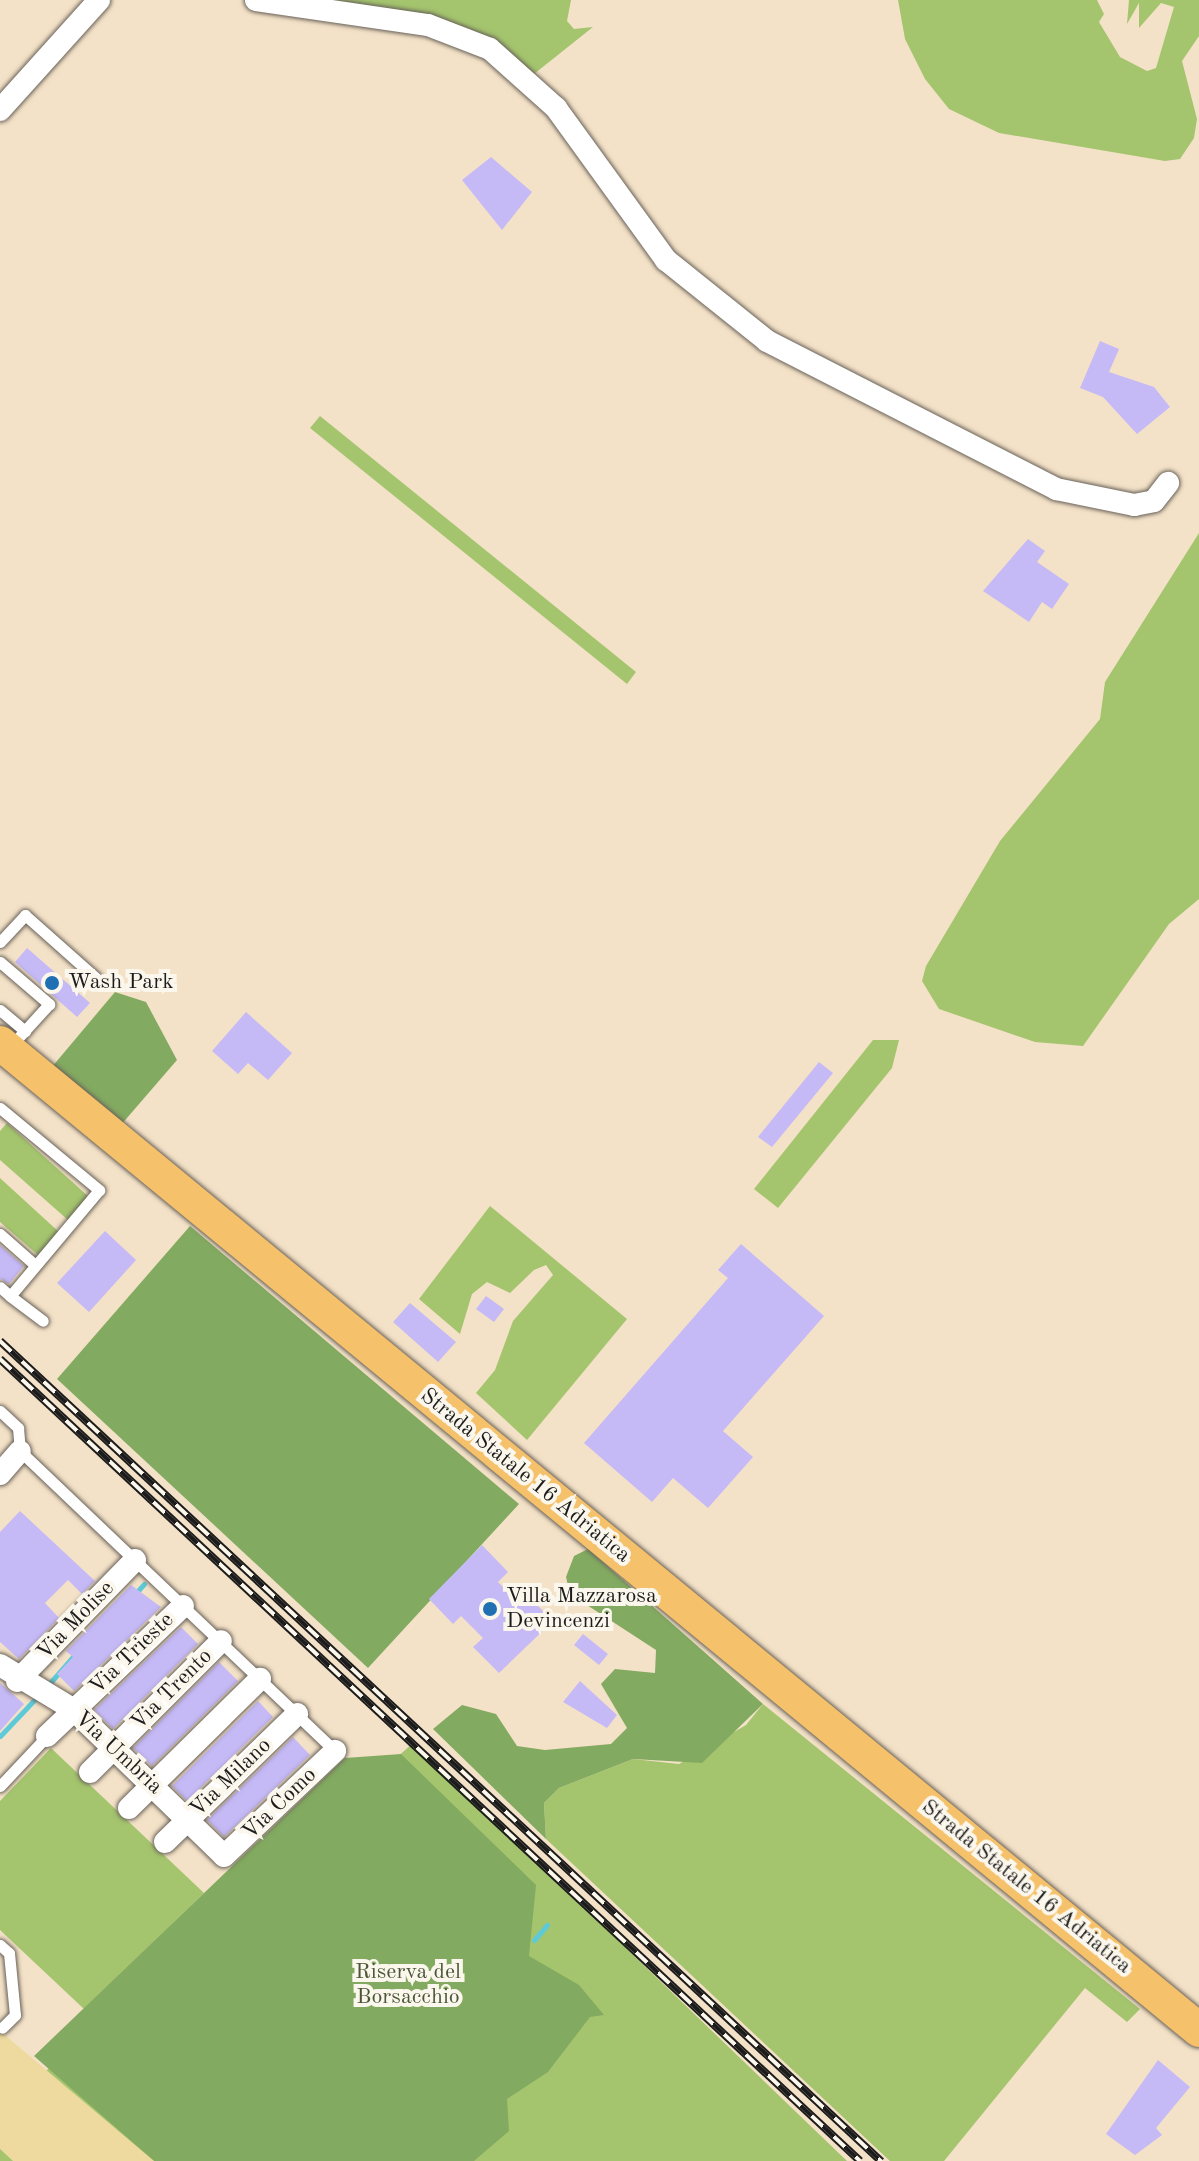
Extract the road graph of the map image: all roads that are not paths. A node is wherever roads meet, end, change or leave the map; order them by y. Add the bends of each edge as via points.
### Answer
1 (99, 0) edge
2 (256, 0) edge
3 (0, 110) edge
4 (1168, 483) dead end
5 (0, 942) edge
6 (0, 962) edge
7 (96, 978) dead end
8 (0, 1010) edge
9 (8, 1045) edge
10 (0, 1108) edge
11 (0, 1234) edge
12 (35, 1265) junction
13 (0, 1287) edge
14 (10, 1296) junction
15 (43, 1321) dead end
16 (0, 1411) edge
17 (20, 1451) junction
18 (0, 1474) edge
19 (135, 1560) junction
20 (183, 1606) junction
21 (221, 1641) junction
22 (0, 1665) edge
23 (260, 1679) junction
24 (17, 1681) junction
25 (74, 1710) junction
26 (297, 1714) junction
27 (47, 1736) joint
28 (114, 1748) junction
29 (335, 1751) joint
30 (90, 1772) dead end
31 (152, 1784) junction
32 (0, 1786) edge
33 (129, 1808) dead end
34 (188, 1820) junction
35 (165, 1842) dead end
36 (224, 1856) joint
37 (0, 1945) edge
38 (2, 2028) dead end
39 (1199, 2030) edge

1 - 3 street
2 - 4 street via 428,25 490,49 565,119 666,260 767,341 1056,489 1134,505 1154,501
5 - 7 lane via 25,915
6 - 9 lane via 49,1004
8 - 9 lane
9 - 39 main road, Strada Statale 16 Adriatica
10 - 12 lane via 99,1190
11 - 12 lane
12 - 14 lane
13 - 14 lane
14 - 15 lane
16 - 17 lane via 18,1428
17 - 18 street
17 - 19 lane
19 - 20 lane
19 - 24 street, Via Molise
20 - 21 lane
20 - 25 street, Via Trieste
21 - 23 lane
21 - 28 street, Via Trento
22 - 24 street, Via Umbria
23 - 26 lane
23 - 31 street
24 - 25 street, Via Umbria
25 - 27 street, Via Trieste
25 - 28 street, Via Umbria
26 - 29 lane
26 - 34 street, Via Milano
27 - 32 lane
28 - 30 street, Via Trento
28 - 31 street, Via Umbria
29 - 36 street, Via Como
31 - 33 street
31 - 34 street, Via Umbria
34 - 35 street, Via Milano
34 - 36 street, Via Umbria
37 - 38 lane via 9,1953 15,2015

